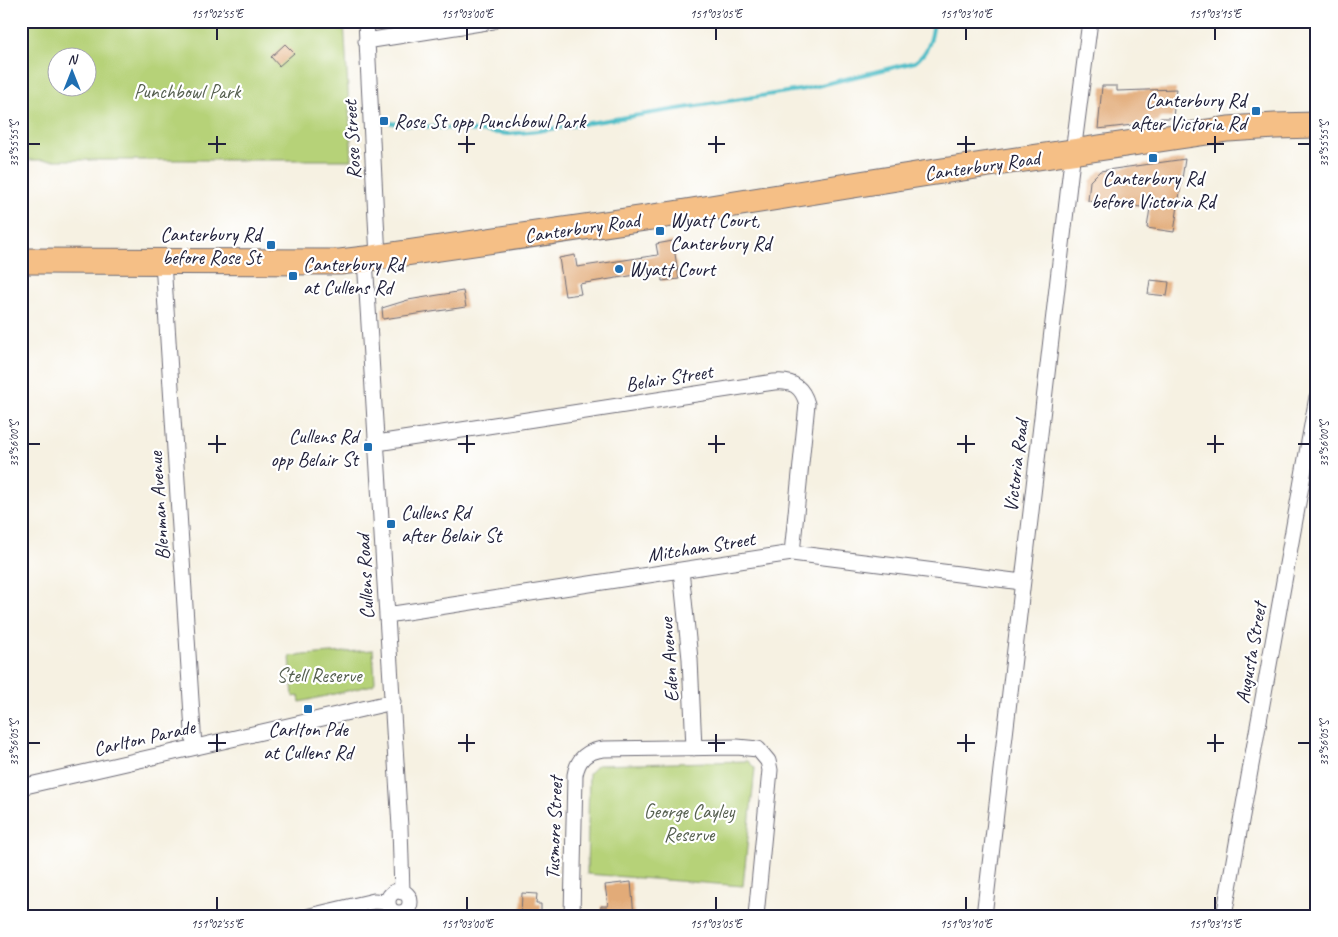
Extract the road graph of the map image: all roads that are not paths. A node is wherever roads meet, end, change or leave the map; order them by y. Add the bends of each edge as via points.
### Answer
1 (366, 21) edge
2 (493, 21) edge
3 (1090, 21) edge
4 (366, 41) junction
5 (1317, 125) edge
6 (1073, 153) junction
7 (371, 259) junction
8 (21, 261) edge
9 (163, 262) junction
10 (1317, 397) edge
11 (377, 443) junction
12 (792, 553) junction
13 (682, 570) junction
14 (1022, 582) junction
15 (387, 615) junction
16 (393, 702) junction
17 (194, 748) junction
18 (694, 748) junction
19 (21, 787) edge
20 (402, 892) junction
21 (388, 902) junction
22 (403, 914) edge
23 (310, 916) edge
24 (572, 916) edge
25 (756, 916) edge
26 (984, 916) edge
27 (1224, 916) edge

1 - 4 street, Rose Street
2 - 4 street
3 - 6 street, Victoria Road
4 - 7 street, Rose Street
5 - 6 highway, Canterbury Road via 1228,130
6 - 7 highway, Canterbury Road
6 - 14 street, Victoria Road
7 - 9 highway, Canterbury Road via 340,262
7 - 11 street, Cullens Road
8 - 9 highway, Canterbury Road
9 - 17 street, Blenman Avenue
10 - 27 street, Augusta Street
11 - 12 street, Belair Street via 784,381 800,388 806,404
11 - 15 street, Cullens Road
12 - 13 street, Mitcham Street
12 - 14 street, Mitcham Street
13 - 15 street, Mitcham Street
13 - 18 street, Eden Avenue
14 - 26 street, Victoria Road
15 - 16 street, Cullens Road
16 - 17 street, Carlton Parade
16 - 20 street, Cullens Road
17 - 19 street, Carlton Parade
18 - 24 street, Tusmore Street via 594,750 580,760 575,775
18 - 25 street via 750,747 758,749 768,761 770,776
20 - 21 street via 393,894
20 - 22 street via 409,900
21 - 22 street via 394,912
21 - 23 street via 374,901

